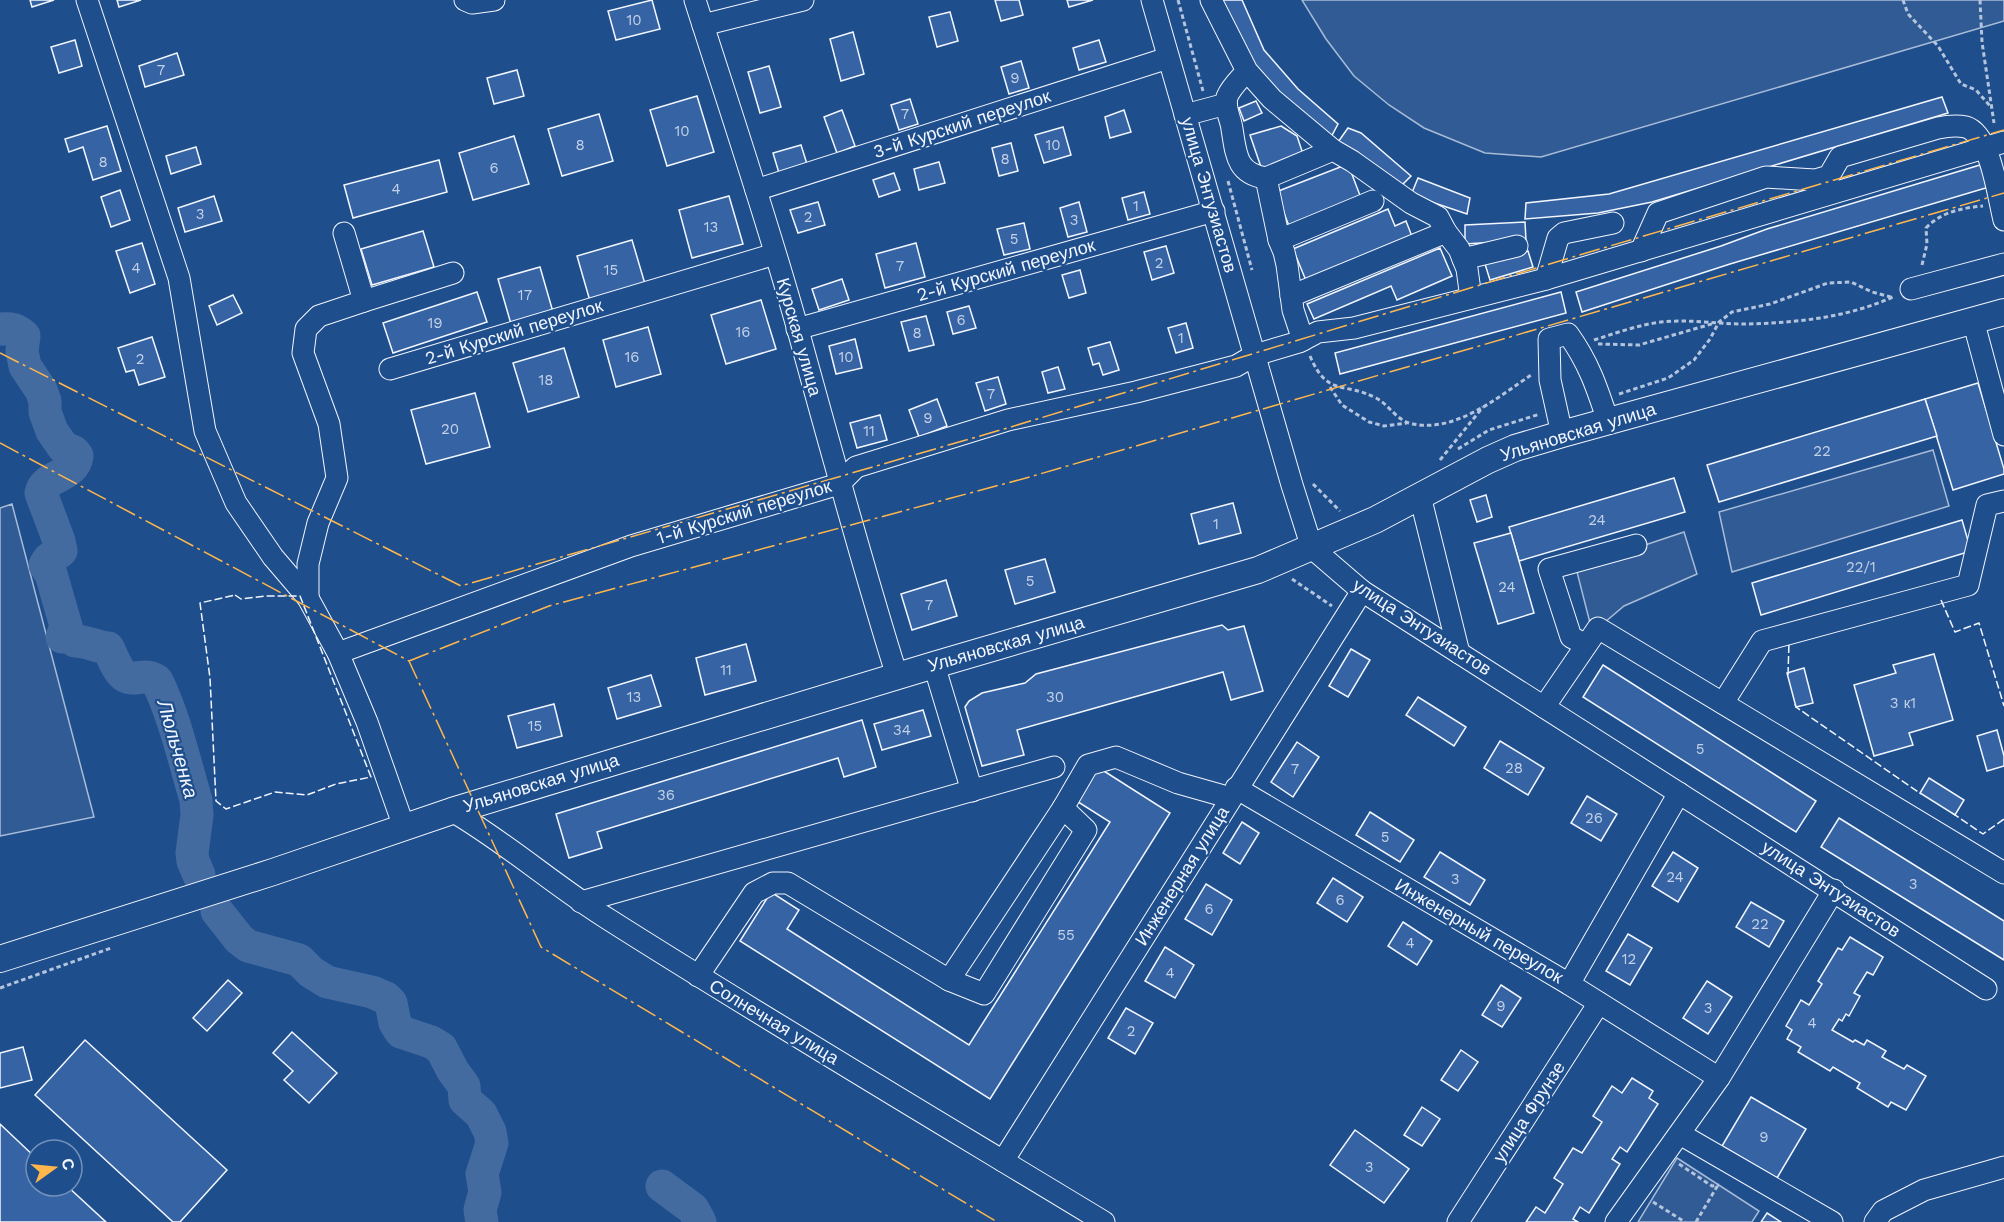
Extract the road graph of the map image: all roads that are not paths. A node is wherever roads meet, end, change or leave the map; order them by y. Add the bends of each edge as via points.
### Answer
1 (87, 0) edge
2 (465, 0) edge
3 (494, 0) edge
4 (695, 0) edge
5 (803, 0) edge
6 (1152, 0) edge
7 (1211, 0) edge
8 (703, 25) junction
9 (1168, 58) junction
10 (1247, 70) junction
11 (1217, 107) junction
12 (1185, 115) junction
13 (1996, 144) edge
14 (1333, 150) junction
15 (1266, 178) junction
16 (756, 190) junction
17 (1373, 201) dead end
18 (1214, 211) junction
19 (2002, 212) edge
20 (1613, 223) dead end
21 (1446, 232) junction
22 (344, 233) dead end
23 (1279, 240) junction
24 (1517, 246) dead end
25 (1641, 251) junction
26 (775, 254) junction
27 (1463, 259) junction
28 (2004, 264) edge
29 (453, 273) dead end
30 (1546, 279) junction
31 (1901, 293) road end
32 (1291, 296) junction
33 (1471, 298) junction
34 (364, 301) junction
35 (2004, 312) edge
36 (1973, 320) junction
37 (797, 329) junction
38 (1303, 340) junction
39 (1255, 355) junction
40 (390, 369) dead end
41 (1604, 410) junction
42 (1562, 434) junction
43 (2004, 435) edge
44 (839, 484) junction
45 (1420, 496) junction
46 (2004, 501) edge
47 (1636, 545) dead end
48 (1312, 548) junction
49 (1362, 591) junction
50 (308, 598) junction
51 (1586, 645) junction
52 (338, 653) junction
53 (1459, 653) junction
54 (934, 665) junction
55 (897, 676) junction
56 (1723, 703) junction
57 (1544, 706) junction
58 (1054, 767) dead end
59 (972, 791) junction
60 (1234, 793) junction
61 (1680, 793) junction
62 (1063, 808) junction
63 (452, 811) junction
64 (404, 827) junction
65 (2004, 873) edge
66 (1834, 890) junction
67 (581, 902) junction
68 (0, 960) edge
69 (698, 976) junction
70 (949, 980) junction
71 (1569, 984) junction
72 (1986, 989) dead end
73 (1599, 1003) junction
74 (1719, 1078) junction
75 (1680, 1134) junction
76 (1003, 1161) junction
77 (2004, 1167) edge
78 (1828, 1221) edge
79 (1104, 1222) edge
80 (1458, 1222) edge
81 (1616, 1222) edge
82 (1875, 1222) edge

1 - 50 street via 179,278 205,430 236,503 273,557
2 - 3 street
4 - 8 street, Курская улица
5 - 8 street
6 - 9 street, улица Энтузиастов
7 - 10 street
8 - 16 street, Курская улица
9 - 12 street, улица Энтузиастов
9 - 16 street, 3-й Курский переулок
10 - 11 street
10 - 14 street via 1272,99
11 - 12 street
11 - 15 street via 1232,129 1240,164 1255,177
12 - 18 street, улица Энтузиастов
13 - 19 street
13 - 25 street, 1-й Курский переулок
13 - 25 street via 1967,128 1938,128 1840,157 1829,176 1815,180 1766,177 1658,213
14 - 15 street
14 - 21 street via 1438,217
15 - 23 street
16 - 26 street, Курская улица
17 - 23 street
18 - 37 street, 2-й Курский переулок
18 - 39 street, улица Энтузиастов
20 - 30 street via 1564,232 1558,238
21 - 27 street
21 - 32 street
22 - 34 street
23 - 32 street
24 - 27 street
25 - 30 street, 1-й Курский переулок
26 - 37 street, Курская улица
26 - 40 street, 2-й Курский переулок
27 - 33 street
28 - 31 street
29 - 34 street
30 - 33 street, 1-й Курский переулок
32 - 38 street
33 - 38 street, 1-й Курский переулок via 1354,328 1318,332
34 - 50 street via 319,316 306,329 303,353 329,424 337,478 318,523 308,564
35 - 36 main road, Ульяновская улица
36 - 41 main road, Ульяновская улица
36 - 43 street
37 - 44 street, Курская улица
38 - 39 street, 1-й Курский переулок
39 - 44 street, 1-й Курский переулок via 1236,366 1008,420 856,467
39 - 48 street, улица Энтузиастов
41 - 42 main road, Ульяновская улица
41 - 42 street via 1581,345 1568,334 1549,339 1550,380
42 - 45 main road, Ульяновская улица via 1515,448
44 - 52 street, 1-й Курский переулок via 631,546
44 - 55 street, Курская улица
45 - 48 main road, Ульяновская улица
45 - 53 street
46 - 56 street via 1987,505 1968,585 1762,641
47 - 51 street via 1549,569 1571,637
48 - 49 street, улица Энтузиастов
48 - 54 main road, Ульяновская улица via 1258,570
49 - 53 street, улица Энтузиастов
49 - 60 street, Инженерная улица
50 - 52 street
51 - 56 street via 1598,628
51 - 57 street
52 - 64 street via 368,722
53 - 57 street, улица Энтузиастов
54 - 55 main road, Ульяновская улица
54 - 59 street
55 - 63 main road, Ульяновская улица
56 - 65 street
57 - 61 street, улица Энтузиастов
58 - 59 street
59 - 67 street
60 - 62 street, Инженерный переулок via 1178,783 1116,758 1088,765
60 - 71 street, Инженерный переулок
60 - 76 street, Инженерная улица
61 - 66 street, улица Энтузиастов
61 - 71 street
62 - 70 street, Инженерный переулок
62 - 70 street via 1086,830 984,994
63 - 64 main road, Ульяновская улица
63 - 67 street, Солнечная улица
64 - 68 main road, Ульяновская улица
66 - 72 street, улица Энтузиастов
66 - 74 street
67 - 69 street, Солнечная улица
69 - 70 street via 754,893 773,883 788,883
69 - 76 street, Солнечная улица
71 - 73 street, Инженерный переулок
73 - 74 street, Инженерный переулок
73 - 80 street, улица Фрунзе
74 - 75 street
75 - 78 street
75 - 81 street
76 - 79 street, Солнечная улица
77 - 82 street via 1924,1190 1883,1210

